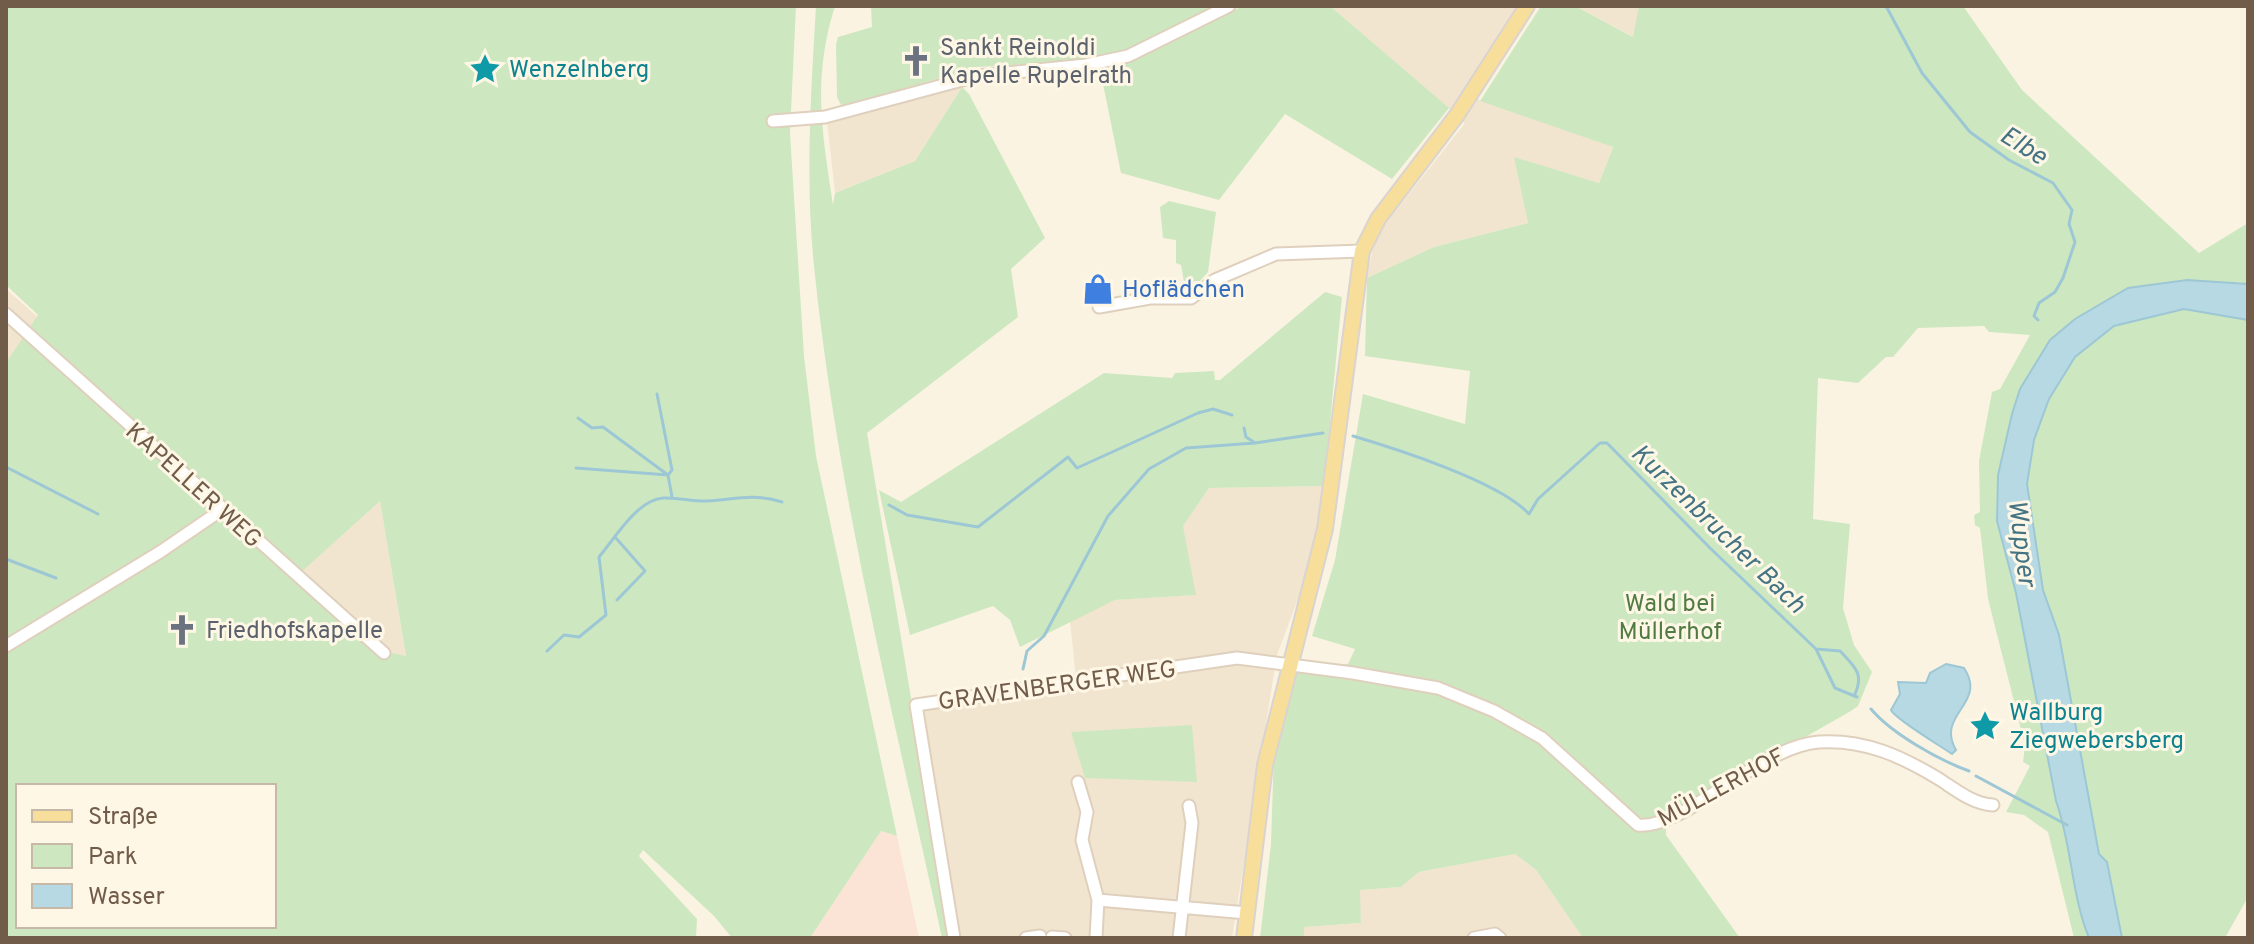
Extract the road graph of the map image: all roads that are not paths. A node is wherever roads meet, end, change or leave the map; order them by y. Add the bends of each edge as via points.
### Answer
1 (1229, 6) edge
2 (1527, 6) edge
3 (773, 121) dead end
4 (1362, 251) junction
5 (1099, 307) dead end
6 (6, 314) edge
7 (223, 509) junction
8 (6, 646) edge
9 (384, 653) dead end
10 (1289, 663) junction
11 (1078, 782) dead end
12 (1993, 805) dead end
13 (1189, 806) dead end
14 (1098, 900) junction
15 (1182, 907) junction
16 (1247, 913) junction
17 (1497, 936) edge
18 (1052, 937) edge
19 (954, 938) edge
20 (1026, 938) edge
21 (1096, 938) edge
22 (1179, 938) edge
23 (1244, 938) edge
24 (1474, 938) edge

1 - 3 street via 1128,56 977,76 825,117
2 - 4 main road via 1457,115 1378,219
4 - 5 street via 1276,254 1215,280 1191,298
4 - 10 main road via 1325,529
6 - 7 street, KAPELLER WEG
7 - 8 street
7 - 9 street, KAPELLER WEG
10 - 12 street, MÜLLERHOF via 1438,688 1494,711 1542,738 1638,825 1663,823 1746,771 1814,742 1849,741 1882,750 1970,799
10 - 16 main road via 1265,765
10 - 19 street, GRAVENBERGER WEG via 1237,658 916,705
11 - 14 street via 1087,812 1082,840
13 - 15 street via 1192,823
14 - 15 street
14 - 21 street
15 - 16 street
15 - 22 street
16 - 23 main road
17 - 24 street
18 - 20 street

